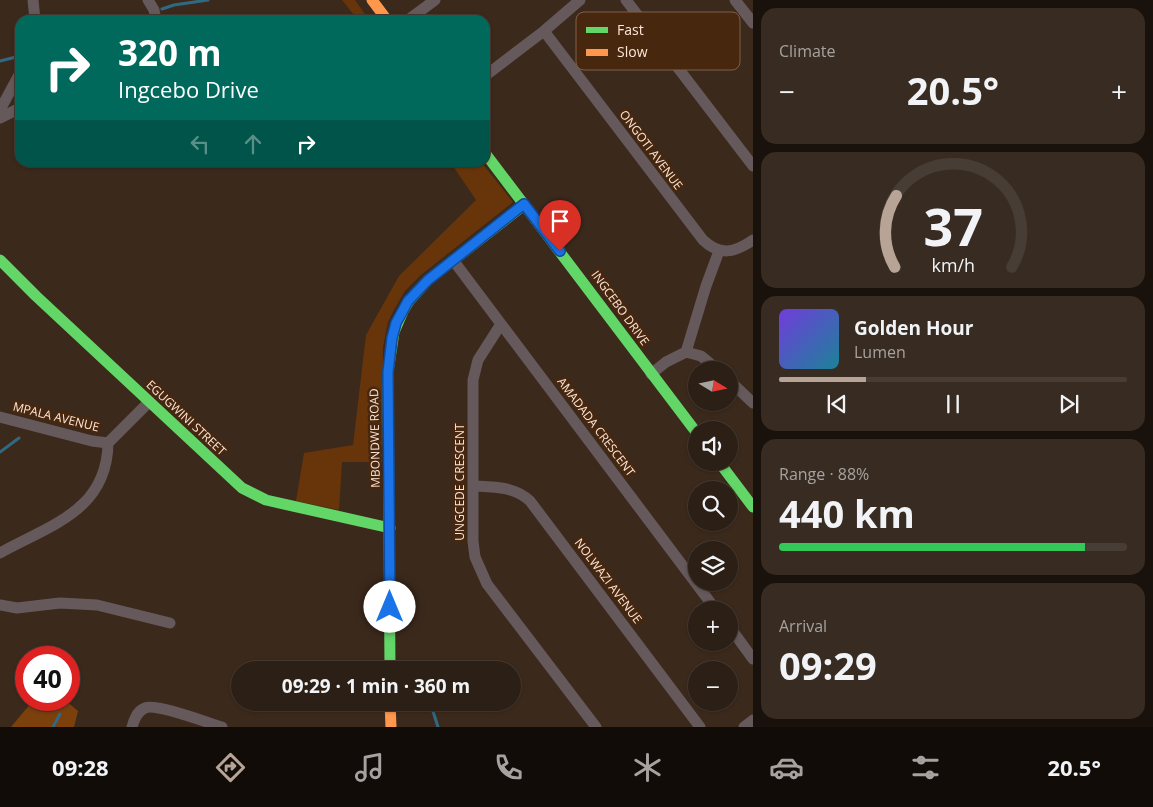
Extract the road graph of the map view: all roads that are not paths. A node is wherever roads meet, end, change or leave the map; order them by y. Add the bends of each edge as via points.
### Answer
1 (33, 0) edge
2 (148, 0) edge
3 (363, 0) edge
4 (372, 0) edge
5 (434, 0) edge
6 (580, 0) edge
7 (626, 0) edge
8 (735, 0) edge
9 (635, 12) edge
10 (34, 15) edge
11 (155, 15) edge
12 (374, 15) edge
13 (383, 15) edge
14 (414, 15) edge
15 (753, 23) edge
16 (544, 31) junction
17 (680, 70) edge
18 (490, 72) edge
19 (15, 82) edge
20 (0, 110) edge
21 (15, 110) edge
22 (0, 118) edge
23 (490, 160) edge
24 (753, 166) edge
25 (524, 204) junction
26 (752, 244) edge
27 (719, 251) junction
28 (0, 260) edge
29 (453, 260) junction
30 (501, 324) junction
31 (686, 352) junction
32 (707, 361) edge
33 (651, 374) junction
34 (738, 389) edge
35 (148, 402) junction
36 (753, 403) edge
37 (0, 417) edge
38 (688, 422) edge
39 (108, 443) junction
40 (726, 471) edge
41 (473, 486) junction
42 (753, 508) edge
43 (390, 528) junction
44 (0, 553) edge
45 (709, 601) edge
46 (0, 605) edge
47 (170, 623) dead end
48 (738, 638) edge
49 (753, 659) edge
50 (390, 661) edge
51 (390, 711) edge
52 (753, 720) edge
53 (132, 727) edge
54 (222, 727) edge
55 (391, 727) edge
56 (596, 727) edge
57 (700, 727) edge
58 (744, 727) edge

1 - 10 street
2 - 11 street
3 - 12 street
4 - 13 street
5 - 14 street
6 - 16 street
7 - 9 street
8 - 15 street
16 - 18 street
16 - 27 street, ONGOTI AVENUE via 696,231 708,245
17 - 24 street
19 - 20 street
21 - 22 street
23 - 25 street, INGCEBO DRIVE
25 - 29 street, MBONDWE ROAD
25 - 33 street, INGCEBO DRIVE
26 - 27 street
27 - 31 street
28 - 35 street, EGUGWINI STREET
29 - 30 street, AMADADA CRESCENT
29 - 43 street, MBONDWE ROAD via 408,301 392,338 388,372
30 - 41 street, UNGCEDE CRESCENT via 475,367
30 - 45 street, AMADADA CRESCENT
31 - 32 street
31 - 33 street
33 - 38 street, INGCEBO DRIVE
34 - 36 street
35 - 39 street, MPALA AVENUE
35 - 43 street, EGUGWINI STREET via 234,482 252,494 276,503
37 - 39 street, MPALA AVENUE
39 - 44 street via 105,472 89,499 61,520
40 - 42 street
41 - 56 street, UNGCEDE CRESCENT via 473,541 481,573
41 - 57 street, NOLWAZI AVENUE via 513,490 530,501
43 - 50 street, MBONDWE ROAD
46 - 47 street via 17,608 60,603 97,605
48 - 49 street
51 - 55 street
52 - 58 street
53 - 54 street via 141,710 155,707

